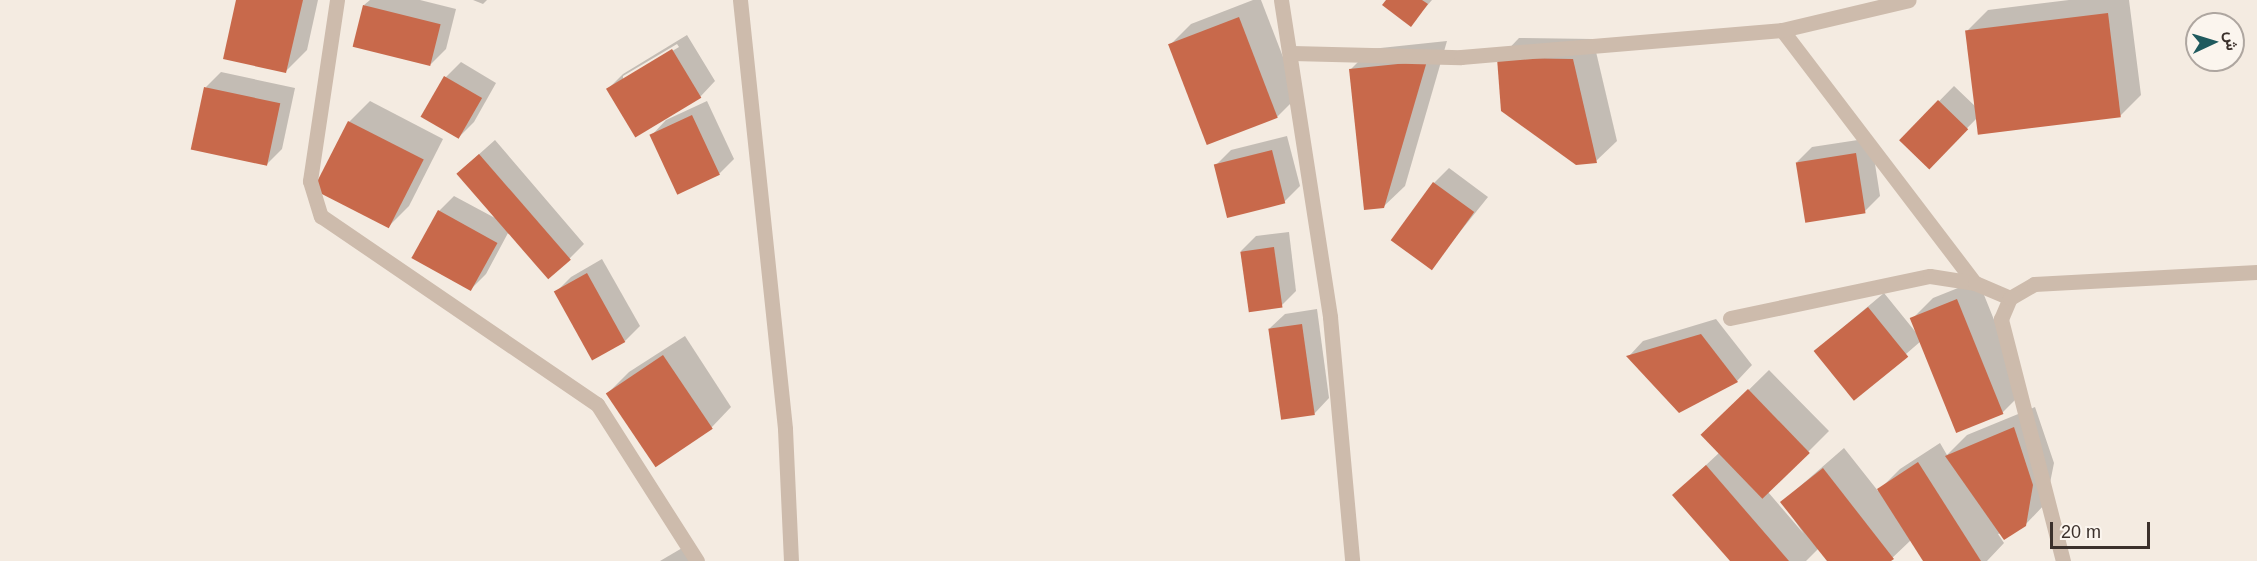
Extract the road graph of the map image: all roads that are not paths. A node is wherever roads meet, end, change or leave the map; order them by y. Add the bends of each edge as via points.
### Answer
1 (337, 0) edge
2 (740, 0) edge
3 (1281, 0) edge
4 (1909, 0) edge
5 (1782, 30) junction
6 (1292, 53) junction
7 (2257, 272) edge
8 (1975, 283) junction
9 (2010, 298) junction
10 (1731, 318) dead end
11 (697, 561) edge
12 (791, 561) edge
13 (1352, 561) edge
14 (2063, 561) edge

1 - 11 street via 310,181 321,216 597,404
2 - 12 street via 785,429
3 - 6 street
4 - 5 street
5 - 6 street via 1461,57
5 - 8 street
6 - 13 street via 1330,317
7 - 9 street via 2034,284
8 - 9 street
8 - 10 street via 1930,276
9 - 14 street via 2001,319

